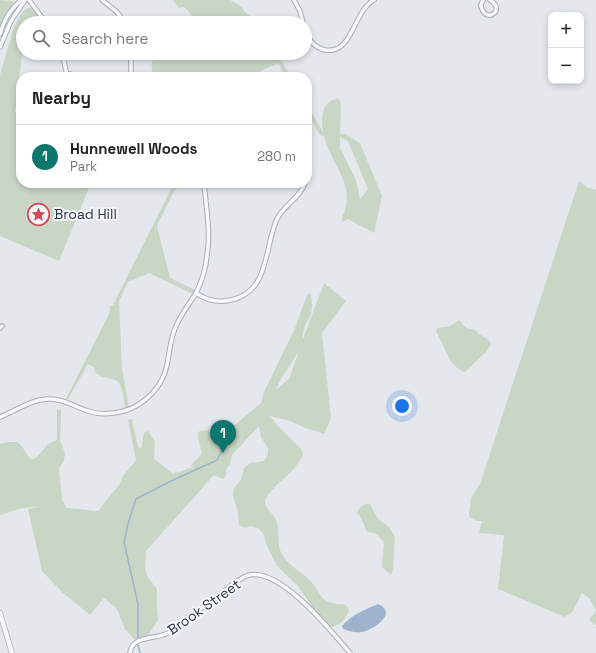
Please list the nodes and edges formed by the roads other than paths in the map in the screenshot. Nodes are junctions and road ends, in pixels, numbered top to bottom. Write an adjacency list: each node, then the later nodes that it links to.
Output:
1 (24, 0): 11 (street); 13 (street)
2 (29, 0): 8 (street)
3 (102, 0): 9 (street)
4 (294, 0): 10 (street)
5 (374, 0): 12 (street)
6 (483, 0): 7 (street)
7 (490, 0)
8 (41, 16)
9 (120, 16)
10 (301, 16)
11 (0, 34)
12 (312, 44)
13 (0, 47)
14 (63, 60): 16 (street)
15 (131, 60): 17 (street)
16 (65, 72)
17 (131, 72)
18 (204, 188): 20 (street)
19 (302, 188): 20 (street)
20 (196, 292): 21 (street)
21 (0, 417)
22 (0, 613): 23 (street)
23 (2, 623): 24 (street)
24 (12, 653)
25 (130, 653): 26 (street, Brook Street)
26 (350, 653)

